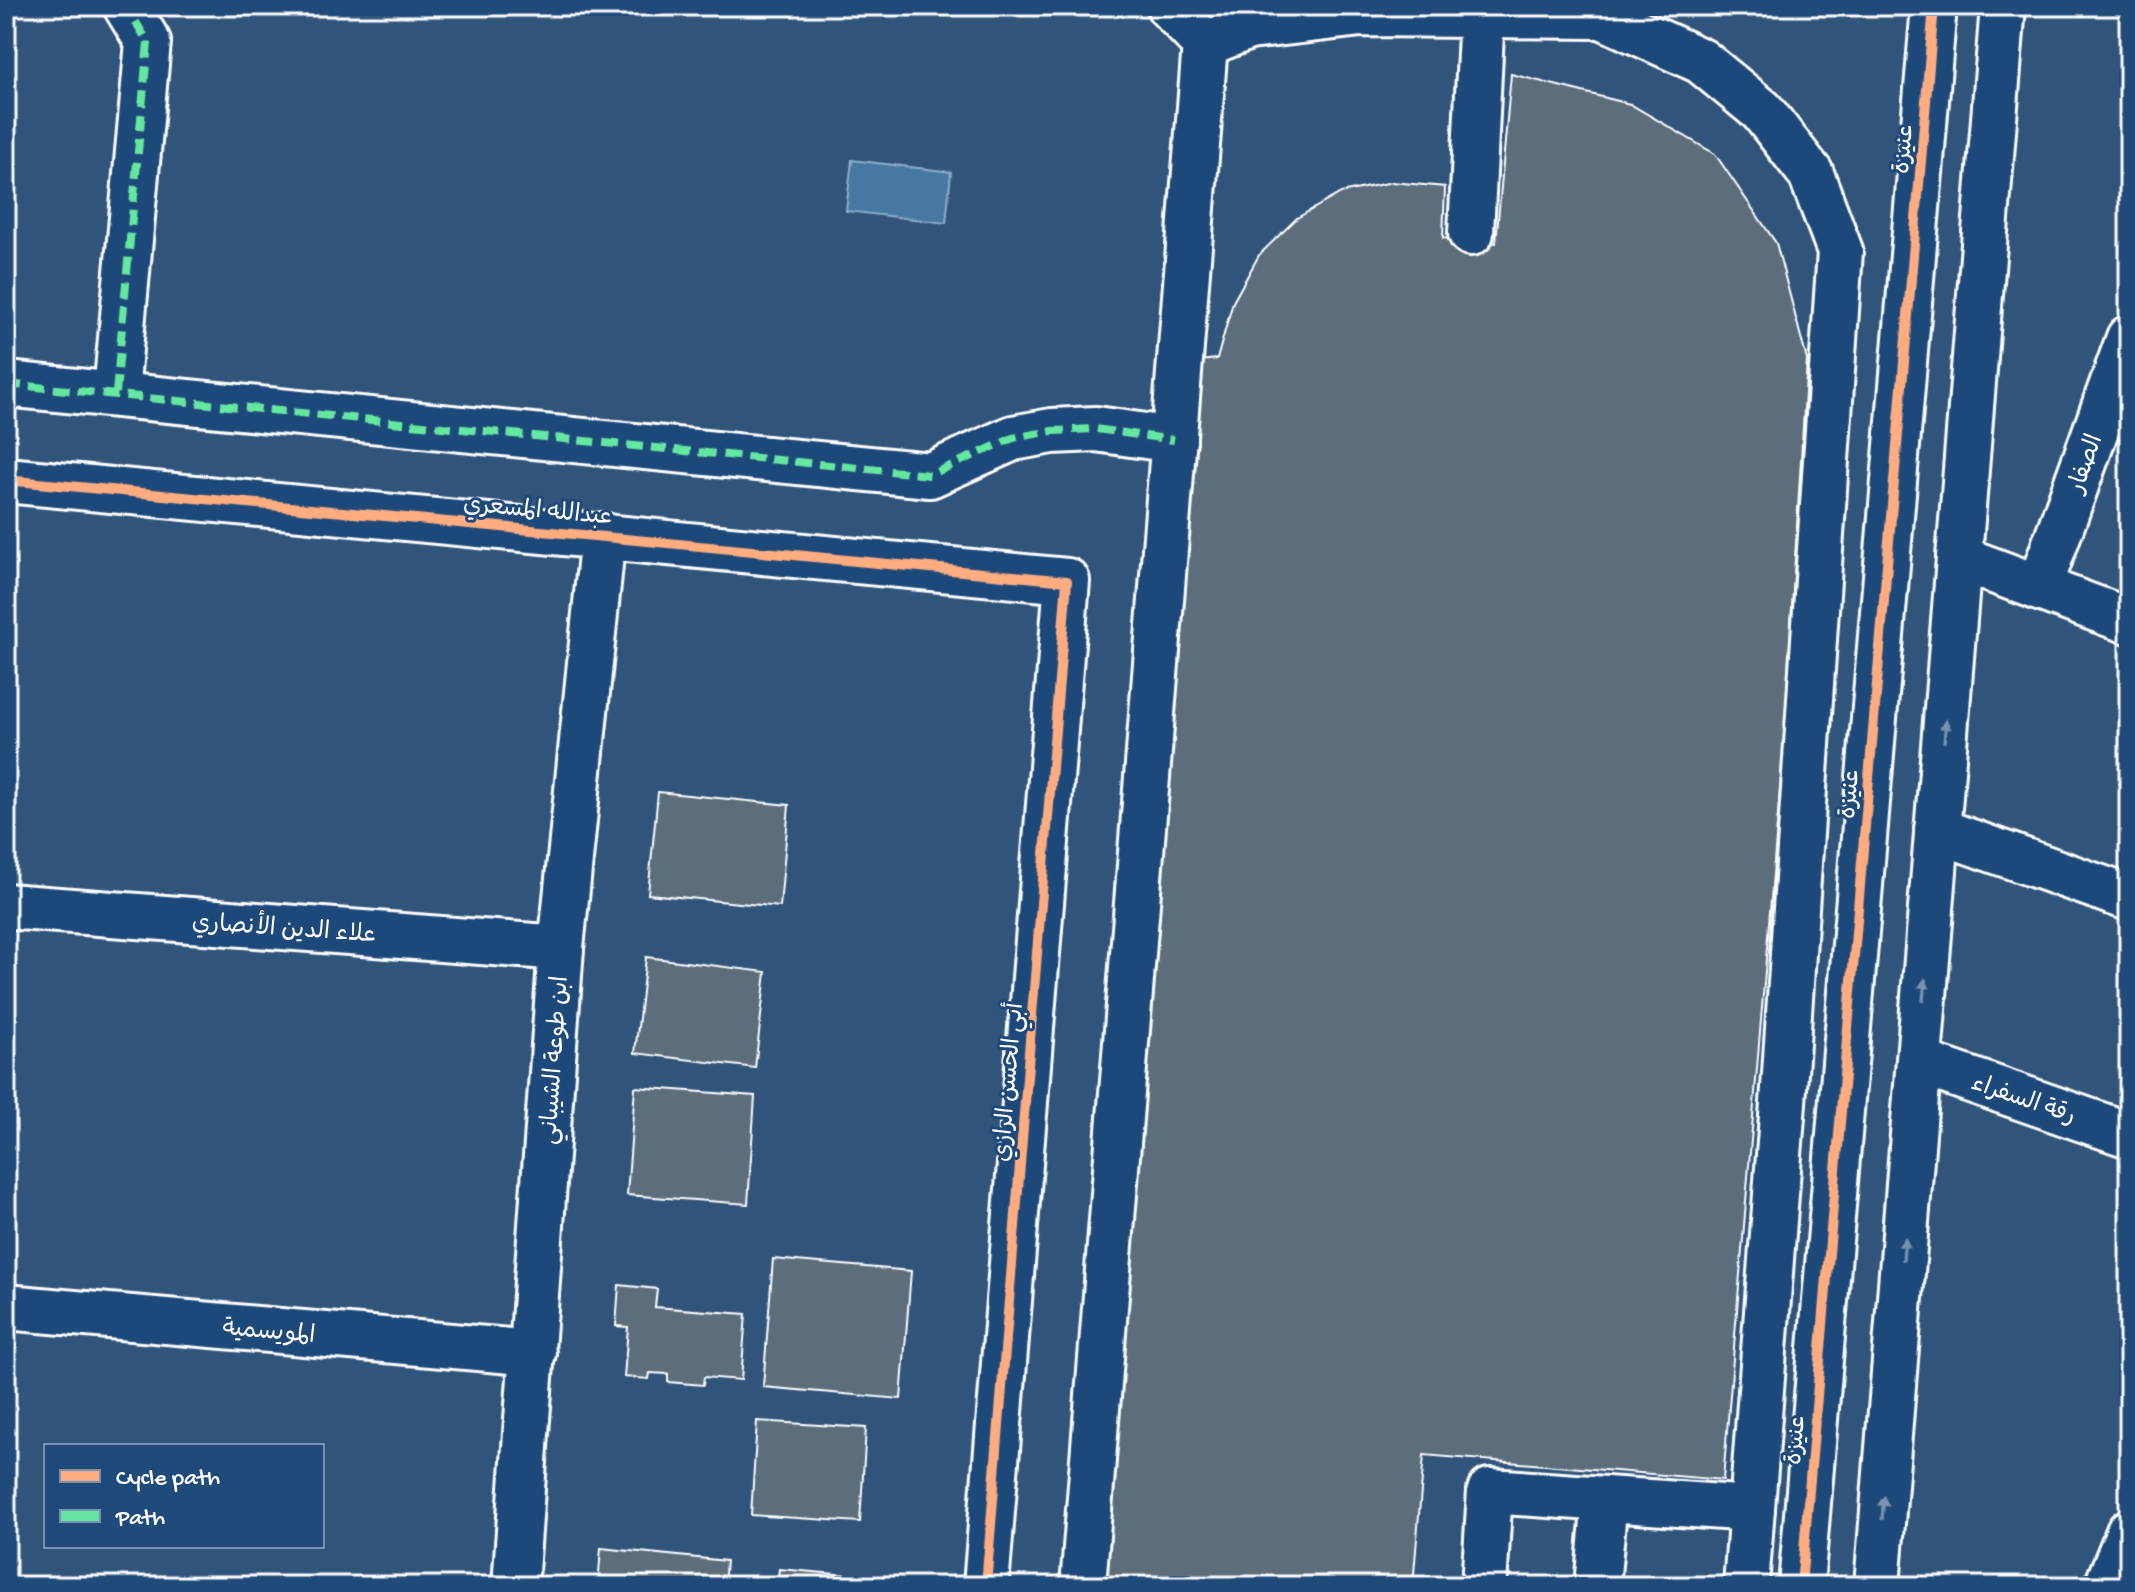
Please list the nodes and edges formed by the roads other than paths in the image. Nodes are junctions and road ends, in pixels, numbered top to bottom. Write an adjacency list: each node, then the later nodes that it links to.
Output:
1 (126, 6): 10 (street)
2 (1169, 6): 6 (street)
3 (1934, 6): 35 (street, عنيزة)
4 (2003, 6): 14 (street)
5 (1482, 13): 6 (street); 7 (street); 27 (street)
6 (1205, 44): 11 (street)
7 (1471, 233)
8 (2129, 338): 16 (street, الصفار)
9 (6, 384): 10 (street)
10 (116, 393): 11 (street)
11 (1174, 440): 31 (street)
12 (6, 480): 13 (street, عبدالله المسعري)
13 (603, 535): 15 (street, عبدالله المسعري); 21 (street, ابن طوعة الشيباني)
14 (1959, 558): 16 (street); 18 (street, one-way to 14)
15 (1067, 581): 30 (street, أبي الحسن الرازي)
16 (2039, 588): 17 (street)
17 (2129, 621)
18 (1937, 830): 19 (street); 22 (street, one-way to 18)
19 (2129, 898)
20 (6, 906): 21 (street, علاء الدين الأنصاري)
21 (561, 948): 25 (street, ابن طوعة الشيباني)
22 (1919, 1062): 23 (street, رقة السفراء); 36 (street, one-way to 22)
23 (2129, 1135)
24 (6, 1307): 25 (street, المويسمية)
25 (533, 1353): 29 (street, ابن طوعة الشيباني)
26 (1605, 1499): 27 (street); 32 (street); 33 (street)
27 (1752, 1509): 34 (street)
28 (2129, 1532): 37 (street)
29 (515, 1586)
30 (986, 1586)
31 (1083, 1586)
32 (1484, 1586)
33 (1597, 1586)
34 (1746, 1586)
35 (1801, 1586)
36 (1877, 1586)
37 (2107, 1586)

